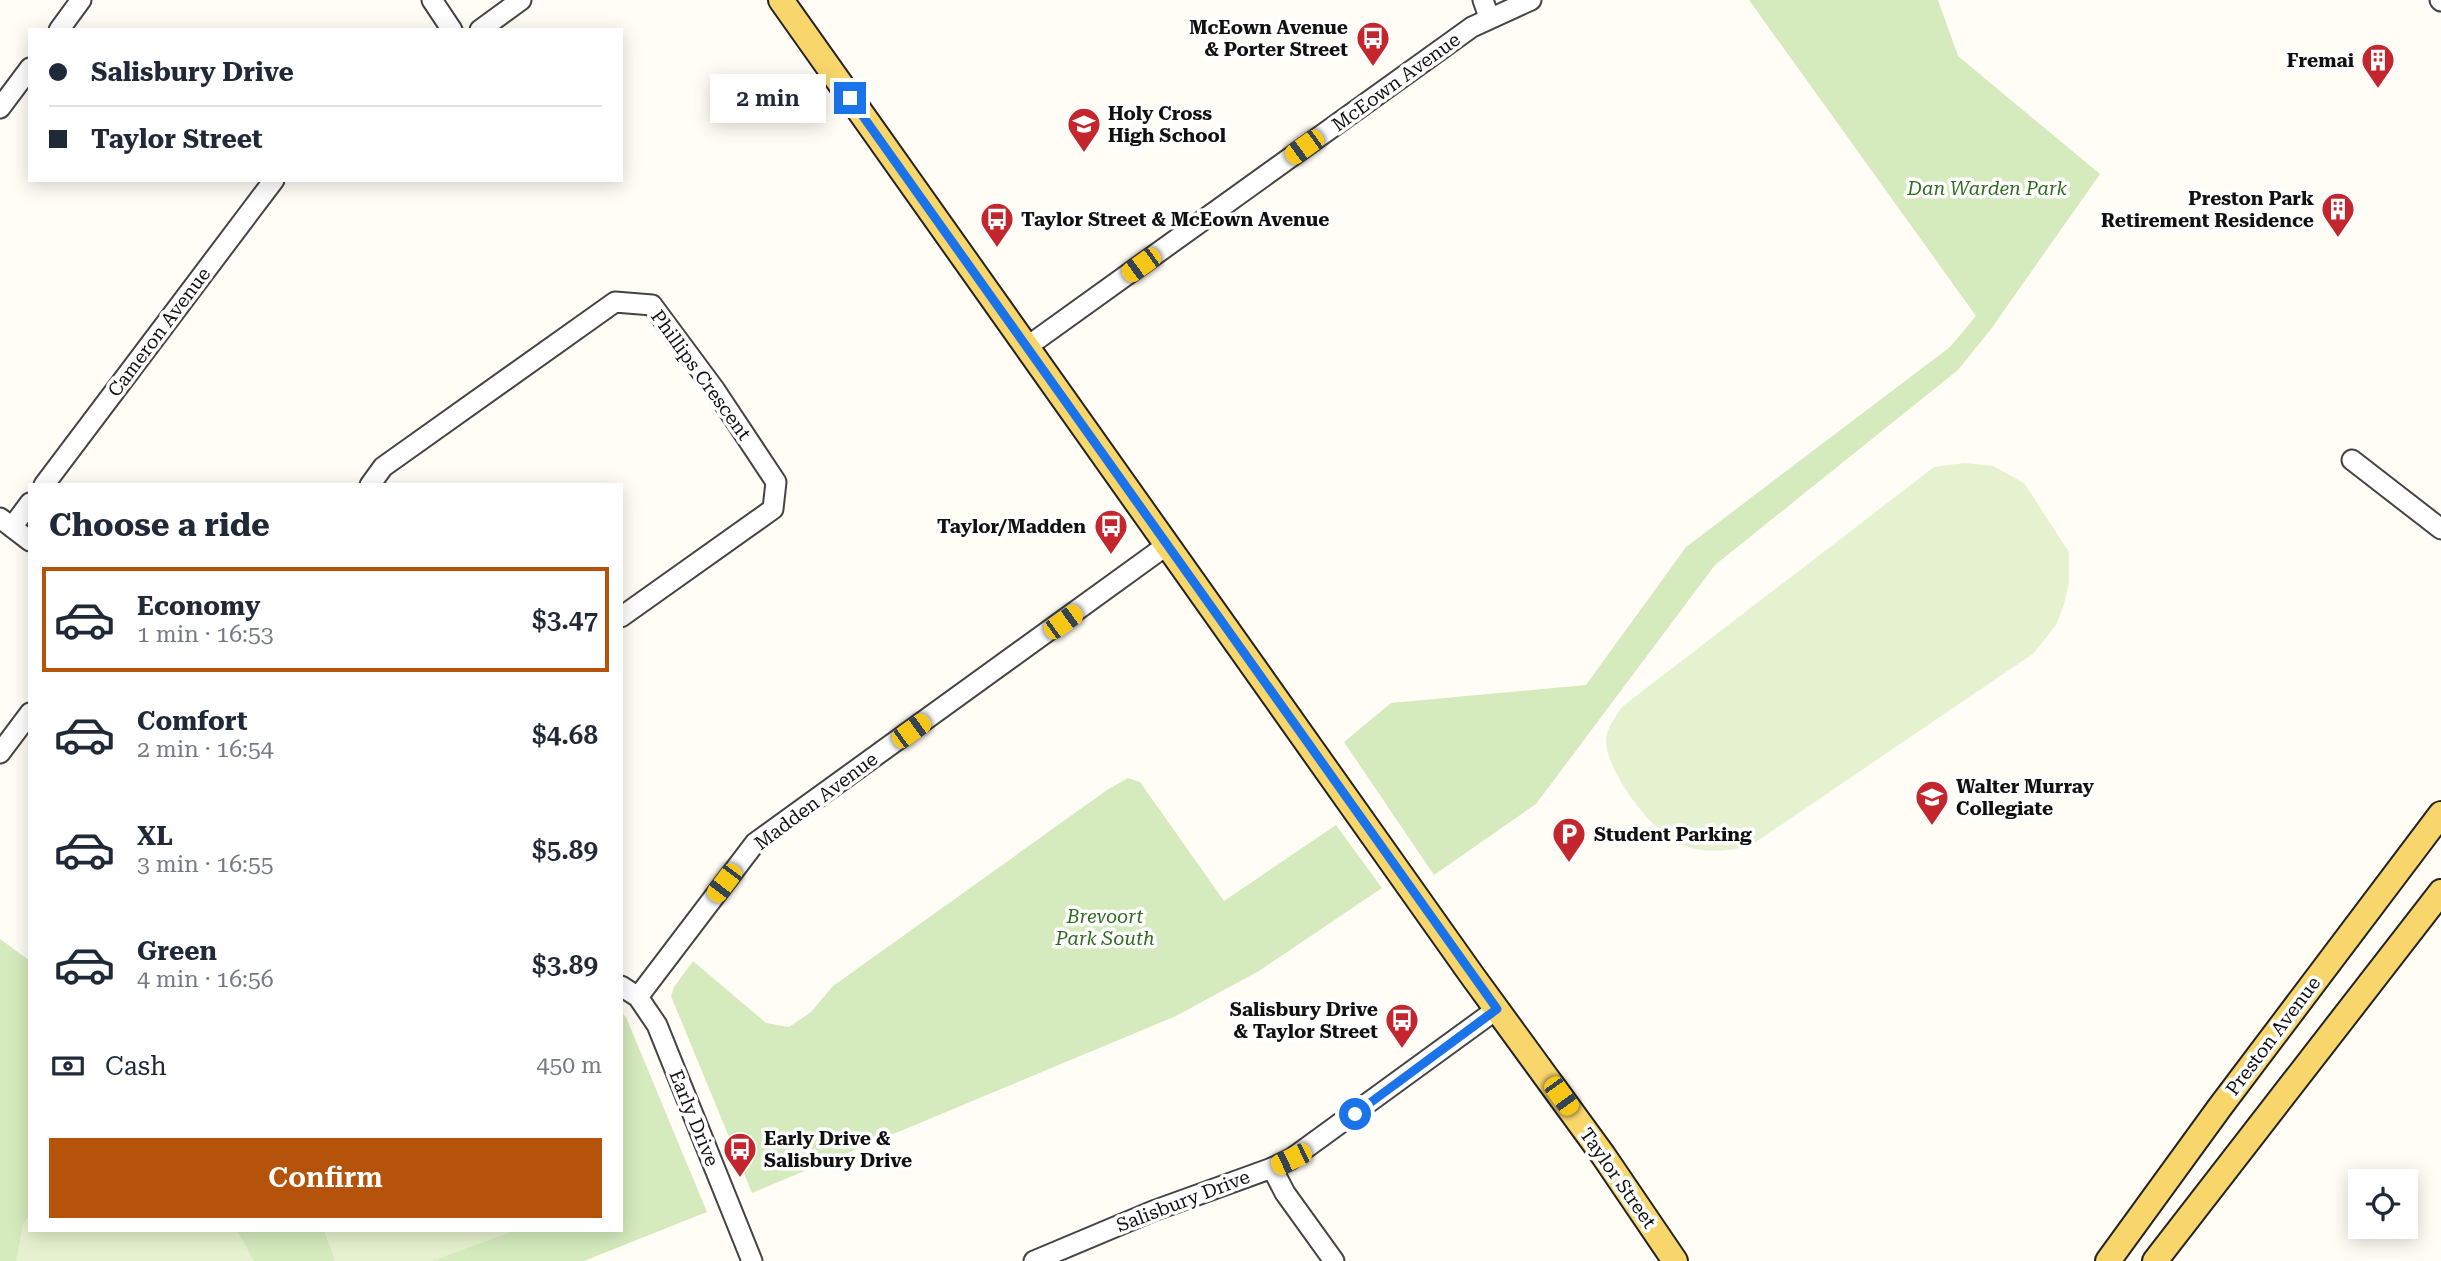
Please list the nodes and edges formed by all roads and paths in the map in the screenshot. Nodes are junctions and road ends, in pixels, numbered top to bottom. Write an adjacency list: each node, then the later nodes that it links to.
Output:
1 (81, 0): 7 (street)
2 (432, 0): 8 (street)
3 (521, 0): 9 (street)
4 (781, 0): 13 (main road, Taylor Street)
5 (1531, 0): 6 (street, McEown Avenue)
6 (1486, 8): 13 (street, McEown Avenue)
7 (60, 28)
8 (451, 28)
9 (483, 28)
10 (28, 71): 11 (street)
11 (0, 108)
12 (272, 182): 15 (street, Cameron Avenue)
13 (1028, 346): 21 (main road, Taylor Street)
14 (2352, 460): 19 (street)
15 (46, 483)
16 (371, 483): 22 (street, Phillips Crescent)
17 (28, 505): 18 (street)
18 (6, 523): 20 (street)
19 (2441, 528)
20 (28, 540)
21 (1167, 545): 28 (street, Madden Avenue); 29 (main road, Taylor Street)
22 (623, 616)
23 (28, 716): 24 (street)
24 (0, 753)
25 (2441, 814): 35 (main road, Preston Avenue)
26 (2441, 892): 36 (main road)
27 (623, 987): 28 (street, Early Drive)
28 (638, 998): 31 (street, Early Drive)
29 (1497, 1009): 30 (street, Salisbury Drive); 34 (main road, Taylor Street)
30 (1272, 1168): 32 (street, Salisbury Drive); 33 (street)
31 (752, 1261)
32 (1034, 1261)
33 (1334, 1261)
34 (1675, 1261)
35 (2108, 1261)
36 (2155, 1261)

